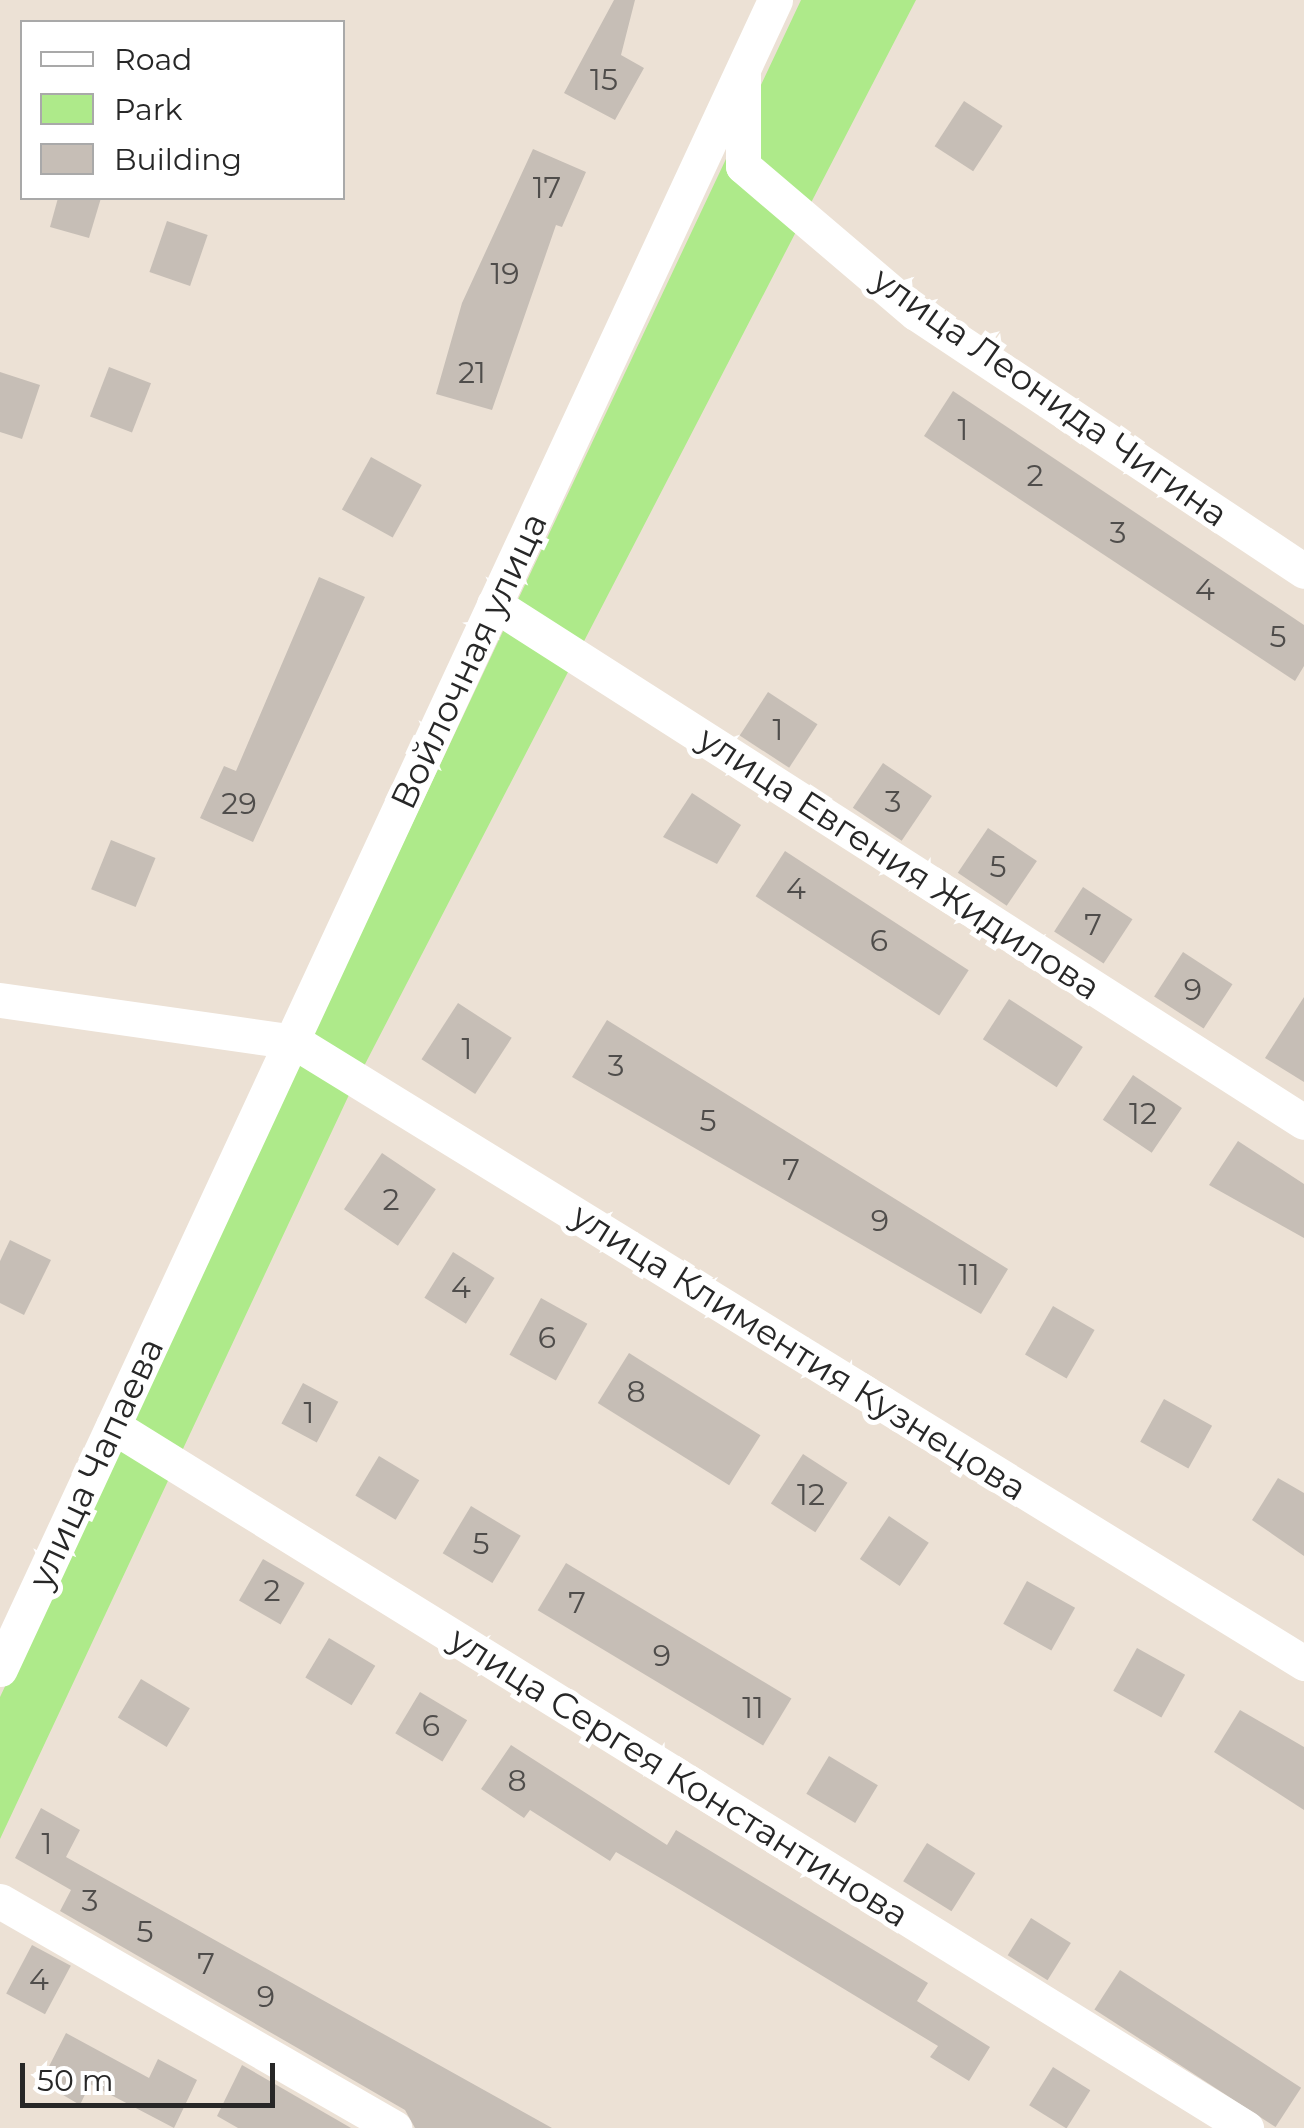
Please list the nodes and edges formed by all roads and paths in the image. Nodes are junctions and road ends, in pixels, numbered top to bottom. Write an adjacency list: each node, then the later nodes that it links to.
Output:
1 (775, 0): 2 (street, Войлочная улица)
2 (743, 64): 3 (street, улица Леонида Чигина); 4 (street, Войлочная улица)
3 (1304, 571)
4 (494, 604): 6 (street, Войлочная улица); 7 (street, улица Евгения Жидилова)
5 (0, 1000): 6 (street)
6 (294, 1042): 8 (street, Войлочная улица); 10 (street, улица Климентия Кузнецова)
7 (1304, 1122)
8 (193, 1257): 9 (street, улица Чапаева)
9 (113, 1426): 11 (street, улица Чапаева); 14 (street, улица Сергея Константинова)
10 (1304, 1662)
11 (0, 1669)
12 (0, 1901): 13 (street)
13 (394, 2128)
14 (1246, 2128)

